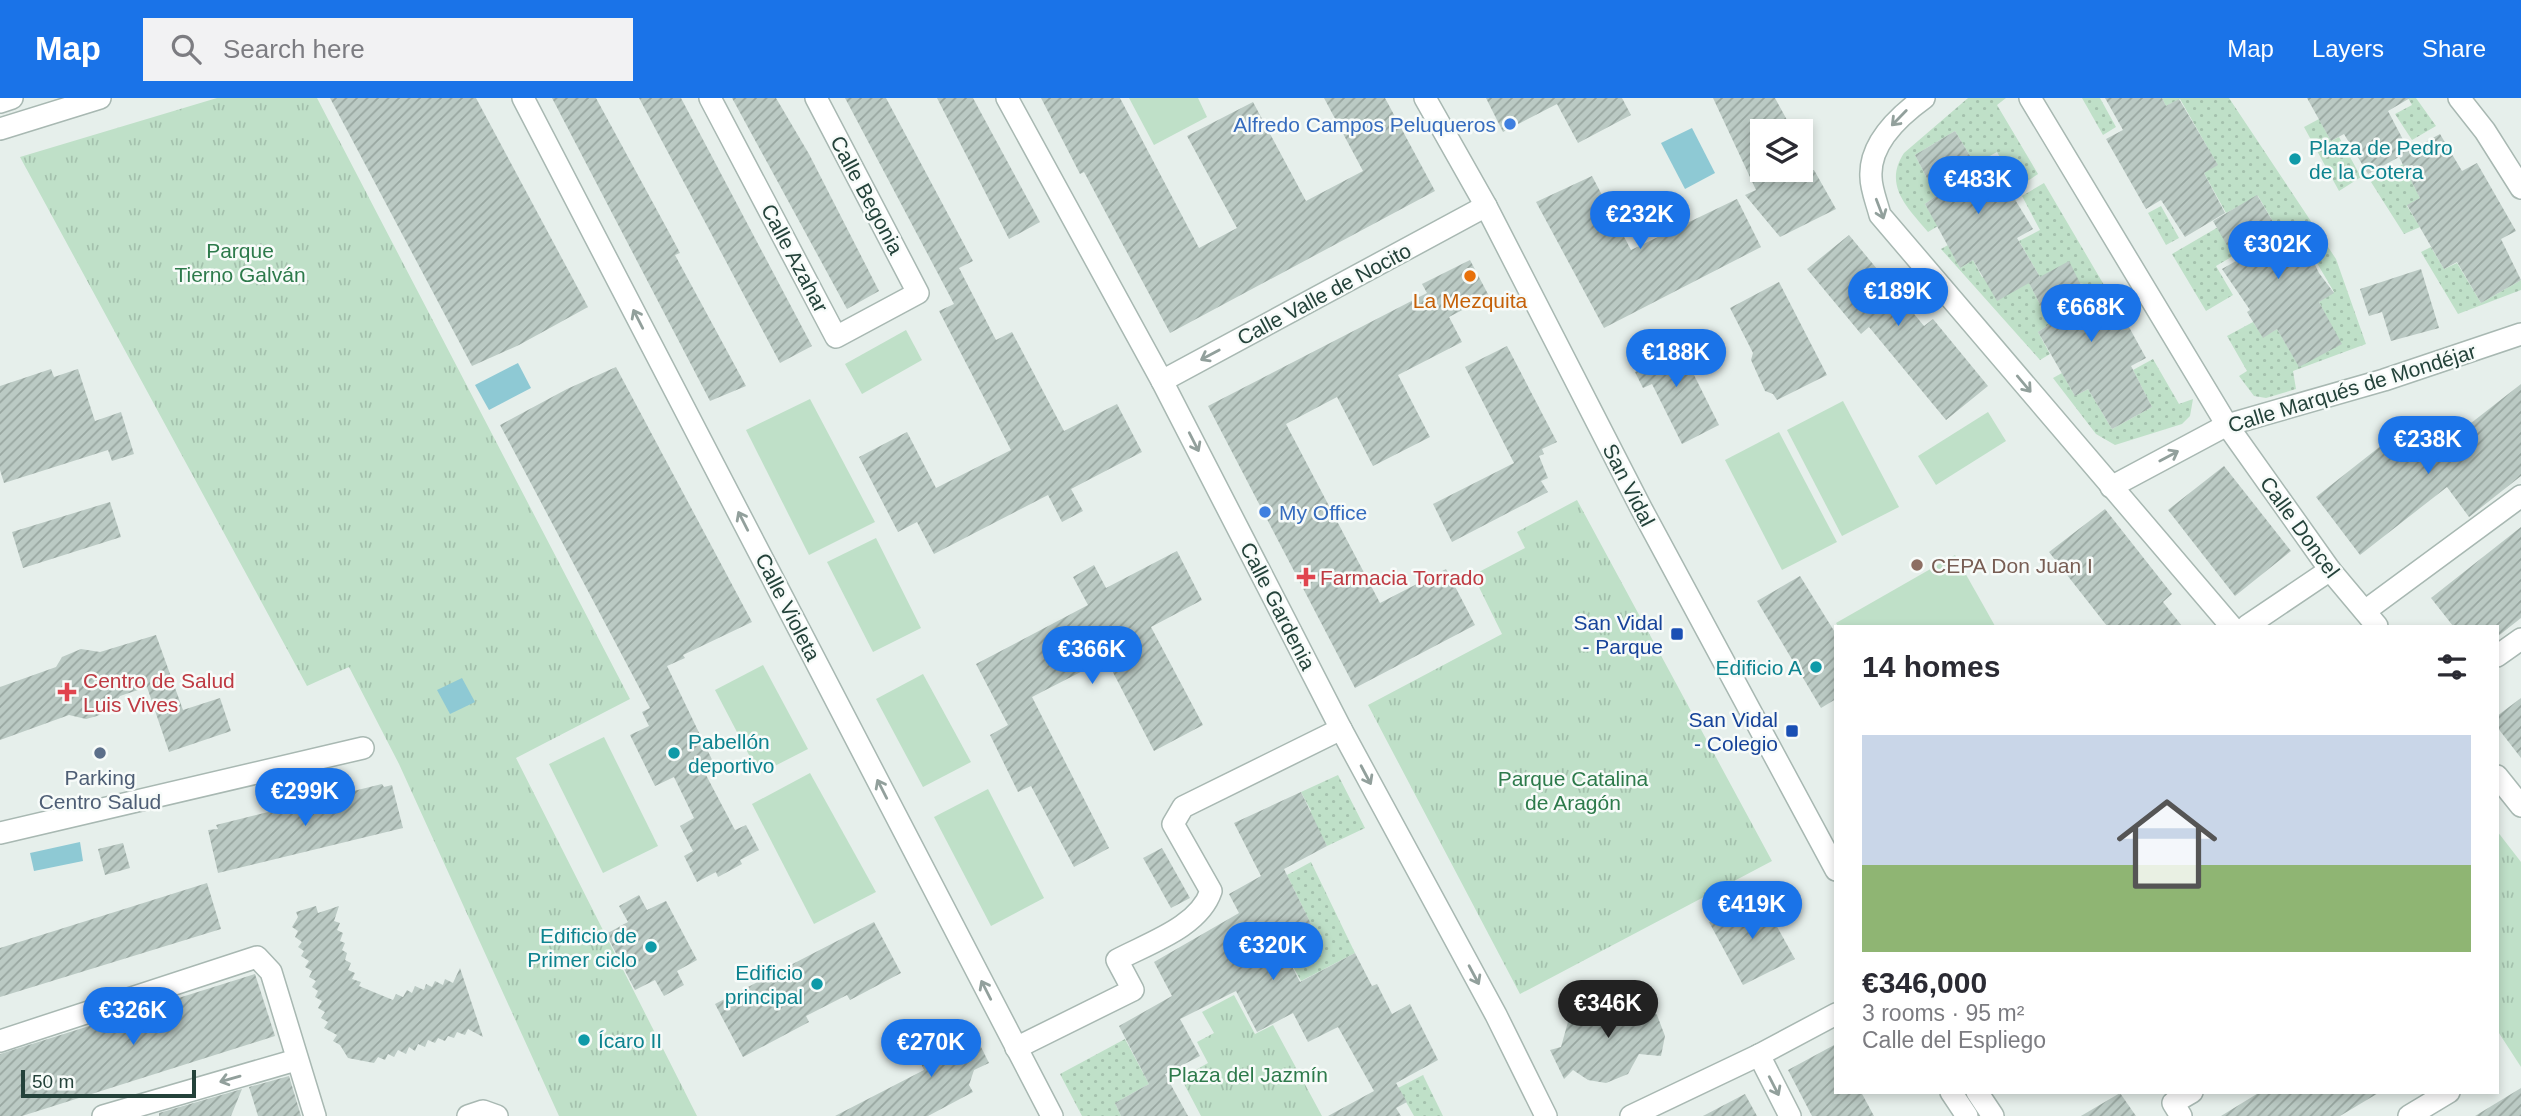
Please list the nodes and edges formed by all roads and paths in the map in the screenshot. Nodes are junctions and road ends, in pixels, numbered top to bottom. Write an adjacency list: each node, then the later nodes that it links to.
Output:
1 (12, 98): 11 (street)
2 (100, 98): 12 (street)
3 (523, 98): 35 (street, Calle Violeta, one-way to 3)
4 (710, 98): 15 (street, Calle Azahar)
5 (816, 98): 15 (street, Calle Begonia)
6 (1007, 98): 17 (street, Calle Gardenia)
7 (1425, 98): 14 (street, San Vidal)
8 (1924, 98): 19 (street, one-way to 19)
9 (2030, 98): 18 (street, Calle Doncel)
10 (2459, 98): 13 (street)
11 (0, 102)
12 (0, 129)
13 (2521, 188)
14 (1486, 206): 17 (street, Calle Valle de Nocito, one-way to 17); 32 (street, San Vidal)
15 (918, 293)
16 (2521, 334): 18 (street, Calle Marqués de Mondéjar)
17 (1162, 381): 27 (street, Calle Gardenia, one-way to 27)
18 (2227, 425): 19 (street, Calle Marqués de Mondéjar, one-way to 18); 21 (street, Calle Doncel)
19 (2111, 487): 23 (street)
20 (2521, 496): 22 (street)
21 (2330, 570): 22 (street, Calle Doncel); 24 (street)
22 (2371, 619)
23 (2230, 625)
24 (2248, 625)
25 (2521, 639): 26 (street)
26 (2499, 655)
27 (1341, 729): 35 (street); 47 (street, Calle Gardenia, one-way to 47)
28 (363, 748): 31 (street)
29 (2499, 778): 30 (street)
30 (2521, 806)
31 (0, 834)
32 (1834, 866)
33 (1834, 1015): 36 (street)
34 (0, 1041): 37 (street)
35 (1016, 1048): 42 (street, Calle Violeta)
36 (1759, 1055): 41 (street); 49 (street, one-way to 49)
37 (296, 1060): 43 (street, one-way to 43); 44 (street)
38 (1952, 1094): 50 (street)
39 (1977, 1094): 51 (street)
40 (2446, 1094): 52 (street)
41 (1674, 1107): 48 (street)
42 (1047, 1114)
43 (103, 1116)
44 (315, 1116)
45 (468, 1116): 46 (street)
46 (497, 1116)
47 (1546, 1116)
48 (1631, 1116)
49 (1790, 1116)
50 (1967, 1116)
51 (1993, 1116)
52 (2409, 1116)

